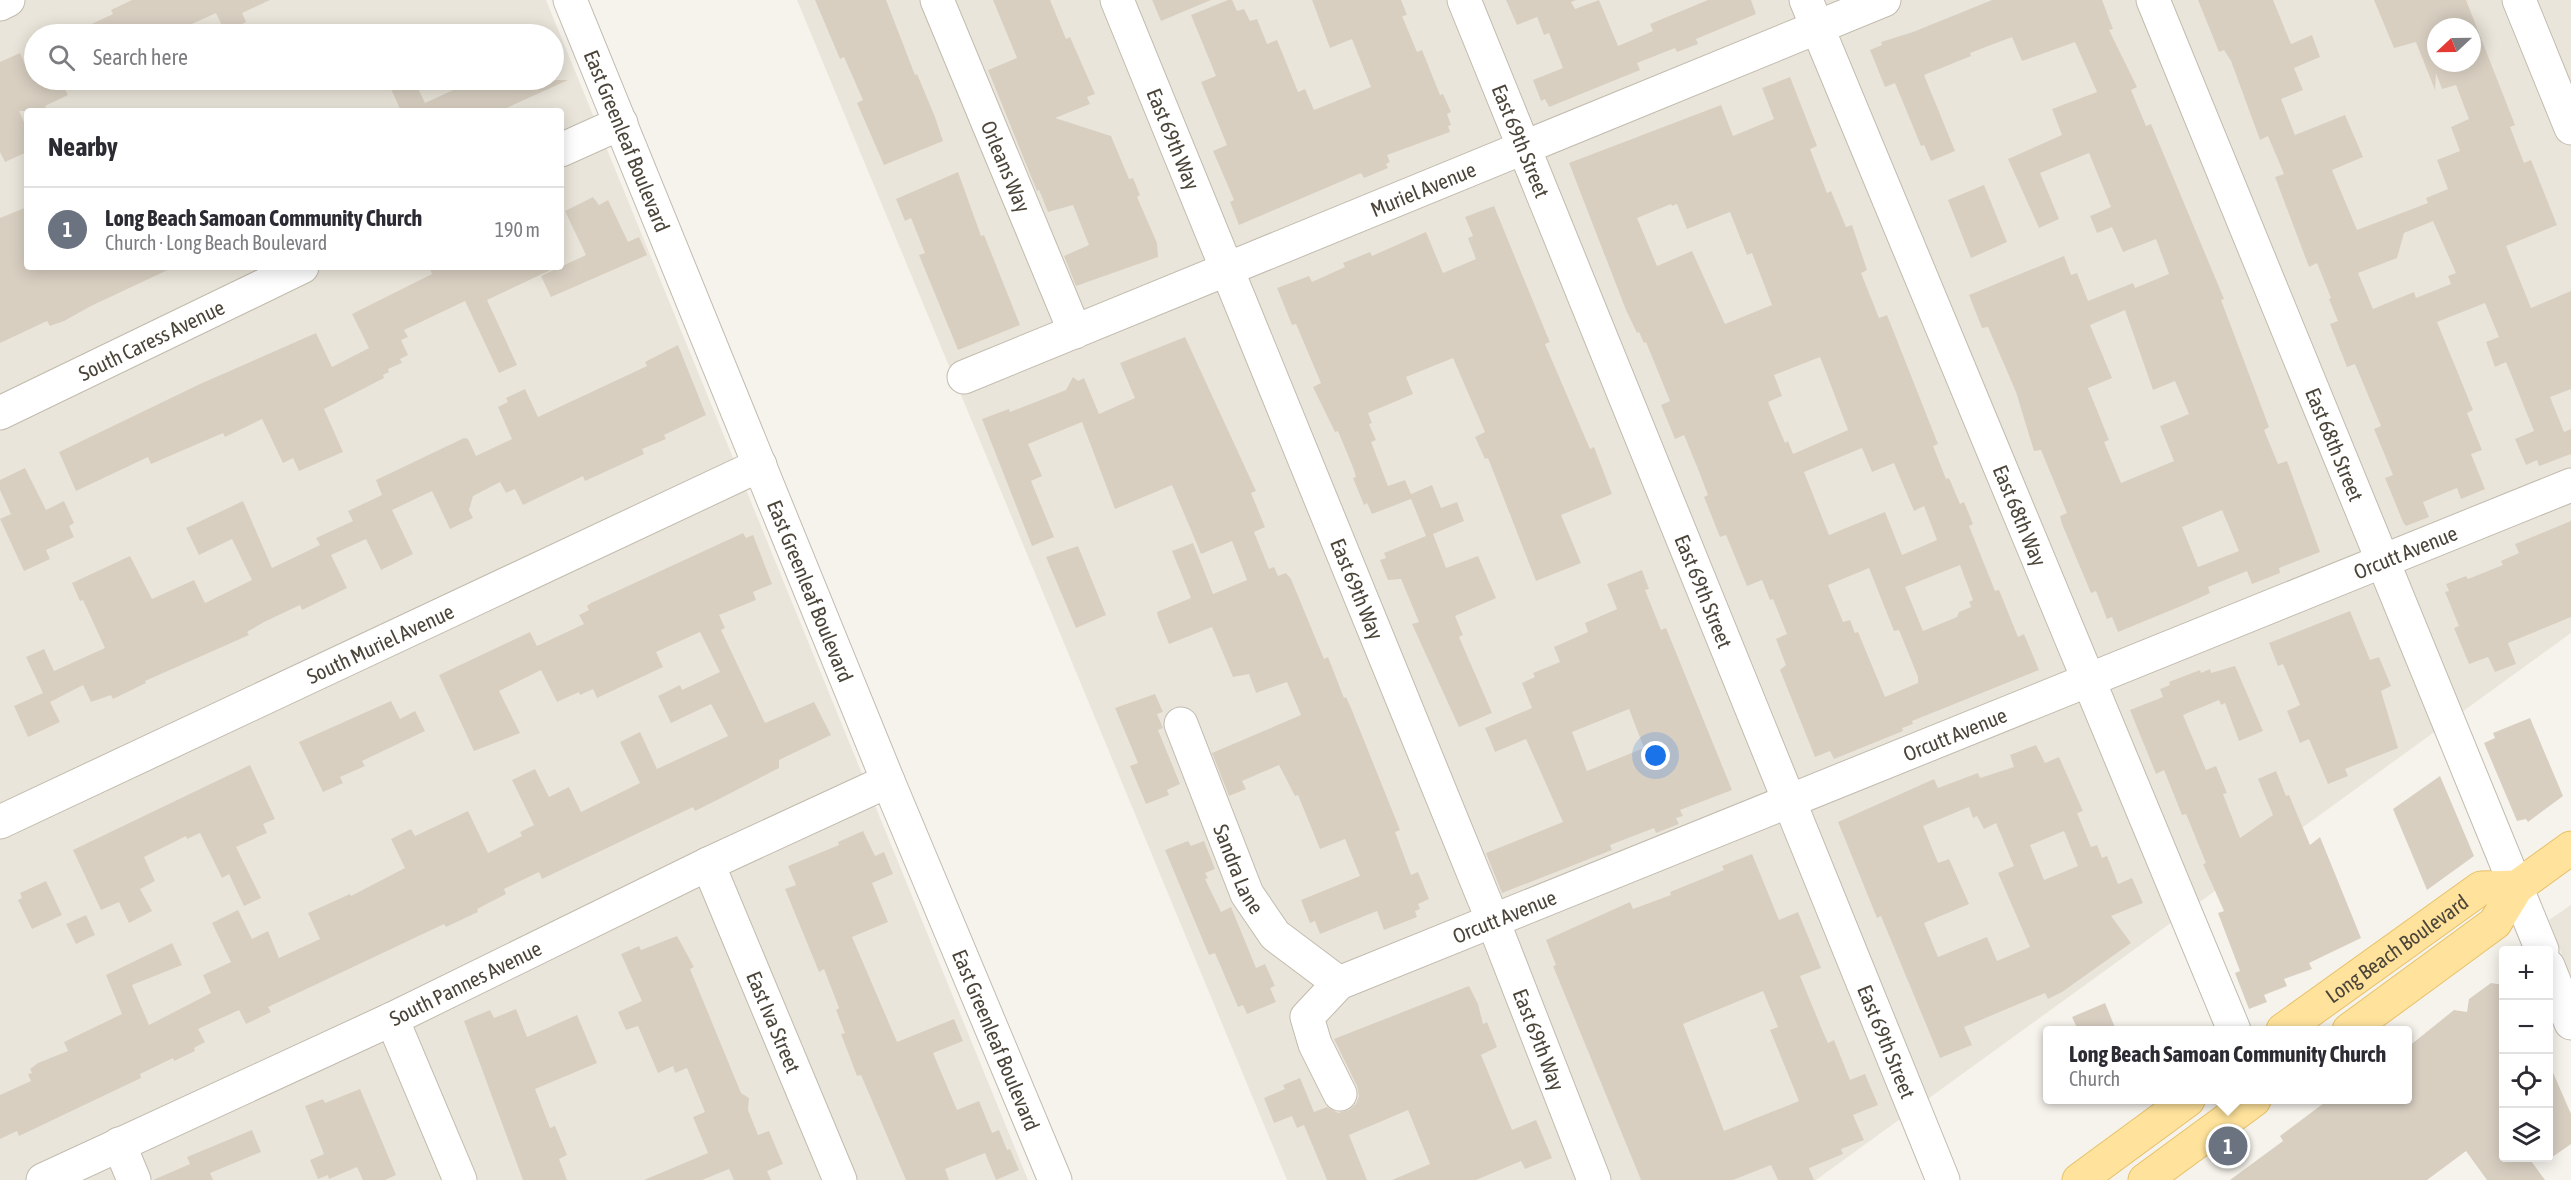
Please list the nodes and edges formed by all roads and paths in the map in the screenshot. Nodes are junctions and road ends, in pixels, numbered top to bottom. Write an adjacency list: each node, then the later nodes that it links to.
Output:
1 (8, 0): 9 (street)
2 (570, 0): 11 (street, East Greenleaf Boulevard)
3 (937, 0): 17 (street, Orleans Way)
4 (1118, 0): 15 (street, East 69th Way)
5 (1464, 0): 13 (street, East 69th Street)
6 (1884, 0): 10 (street, Muriel Avenue)
7 (2153, 0): 22 (street, East 68th Street)
8 (2519, 0): 12 (street)
9 (0, 4)
10 (1811, 14): 13 (street, Muriel Avenue); 23 (street, East 68th Way)
11 (621, 123): 14 (street); 20 (street, East Greenleaf Boulevard)
12 (2571, 128)
13 (1523, 148): 15 (street, Muriel Avenue); 26 (street, East 69th Street)
14 (564, 149)
15 (1229, 268): 17 (street, Muriel Avenue); 31 (street, East 69th Way)
16 (296, 270): 19 (street, South Caress Avenue)
17 (1075, 332): 18 (street, Muriel Avenue)
18 (964, 377)
19 (0, 413)
20 (760, 465): 25 (street, East Greenleaf Boulevard); 27 (street, South Muriel Avenue)
21 (2571, 485): 22 (street, Orcutt Avenue)
22 (2382, 561): 23 (street, Orcutt Avenue); 30 (street, East 68th Street)
23 (2089, 680): 26 (street, Orcutt Avenue); 37 (street, East 68th Way)
24 (1181, 724): 34 (street, Sandra Lane)
25 (888, 781): 29 (street, South Pannes Avenue); 48 (street, East Greenleaf Boulevard)
26 (1788, 802): 31 (street, Orcutt Avenue); 50 (street, East 69th Street)
27 (0, 822)
28 (2571, 849): 30 (main road, Long Beach Boulevard)
29 (708, 864): 35 (street, South Pannes Avenue); 47 (street, East Iva Street)
30 (2517, 887): 32 (street, East 68th Street); 38 (main road, Long Beach Boulevard); 39 (main road, Long Beach Boulevard)
31 (1493, 921): 34 (street, Orcutt Avenue); 49 (street, East 69th Way)
32 (2540, 946)
33 (2553, 978): 36 (street)
34 (1339, 983): 40 (street)
35 (392, 1019): 43 (street, South Pannes Avenue); 46 (street)
36 (2571, 1023)
37 (2232, 1026)
38 (2289, 1026)
39 (2354, 1026)
40 (1340, 1094)
41 (2183, 1104): 51 (main road)
42 (2249, 1104): 52 (main road)
43 (119, 1144): 44 (street, South Pannes Avenue); 45 (street)
44 (43, 1180)
45 (134, 1180)
46 (460, 1180)
47 (840, 1180)
48 (1054, 1180)
49 (1594, 1180)
50 (1943, 1180)
51 (2079, 1180)
52 (2145, 1180)

